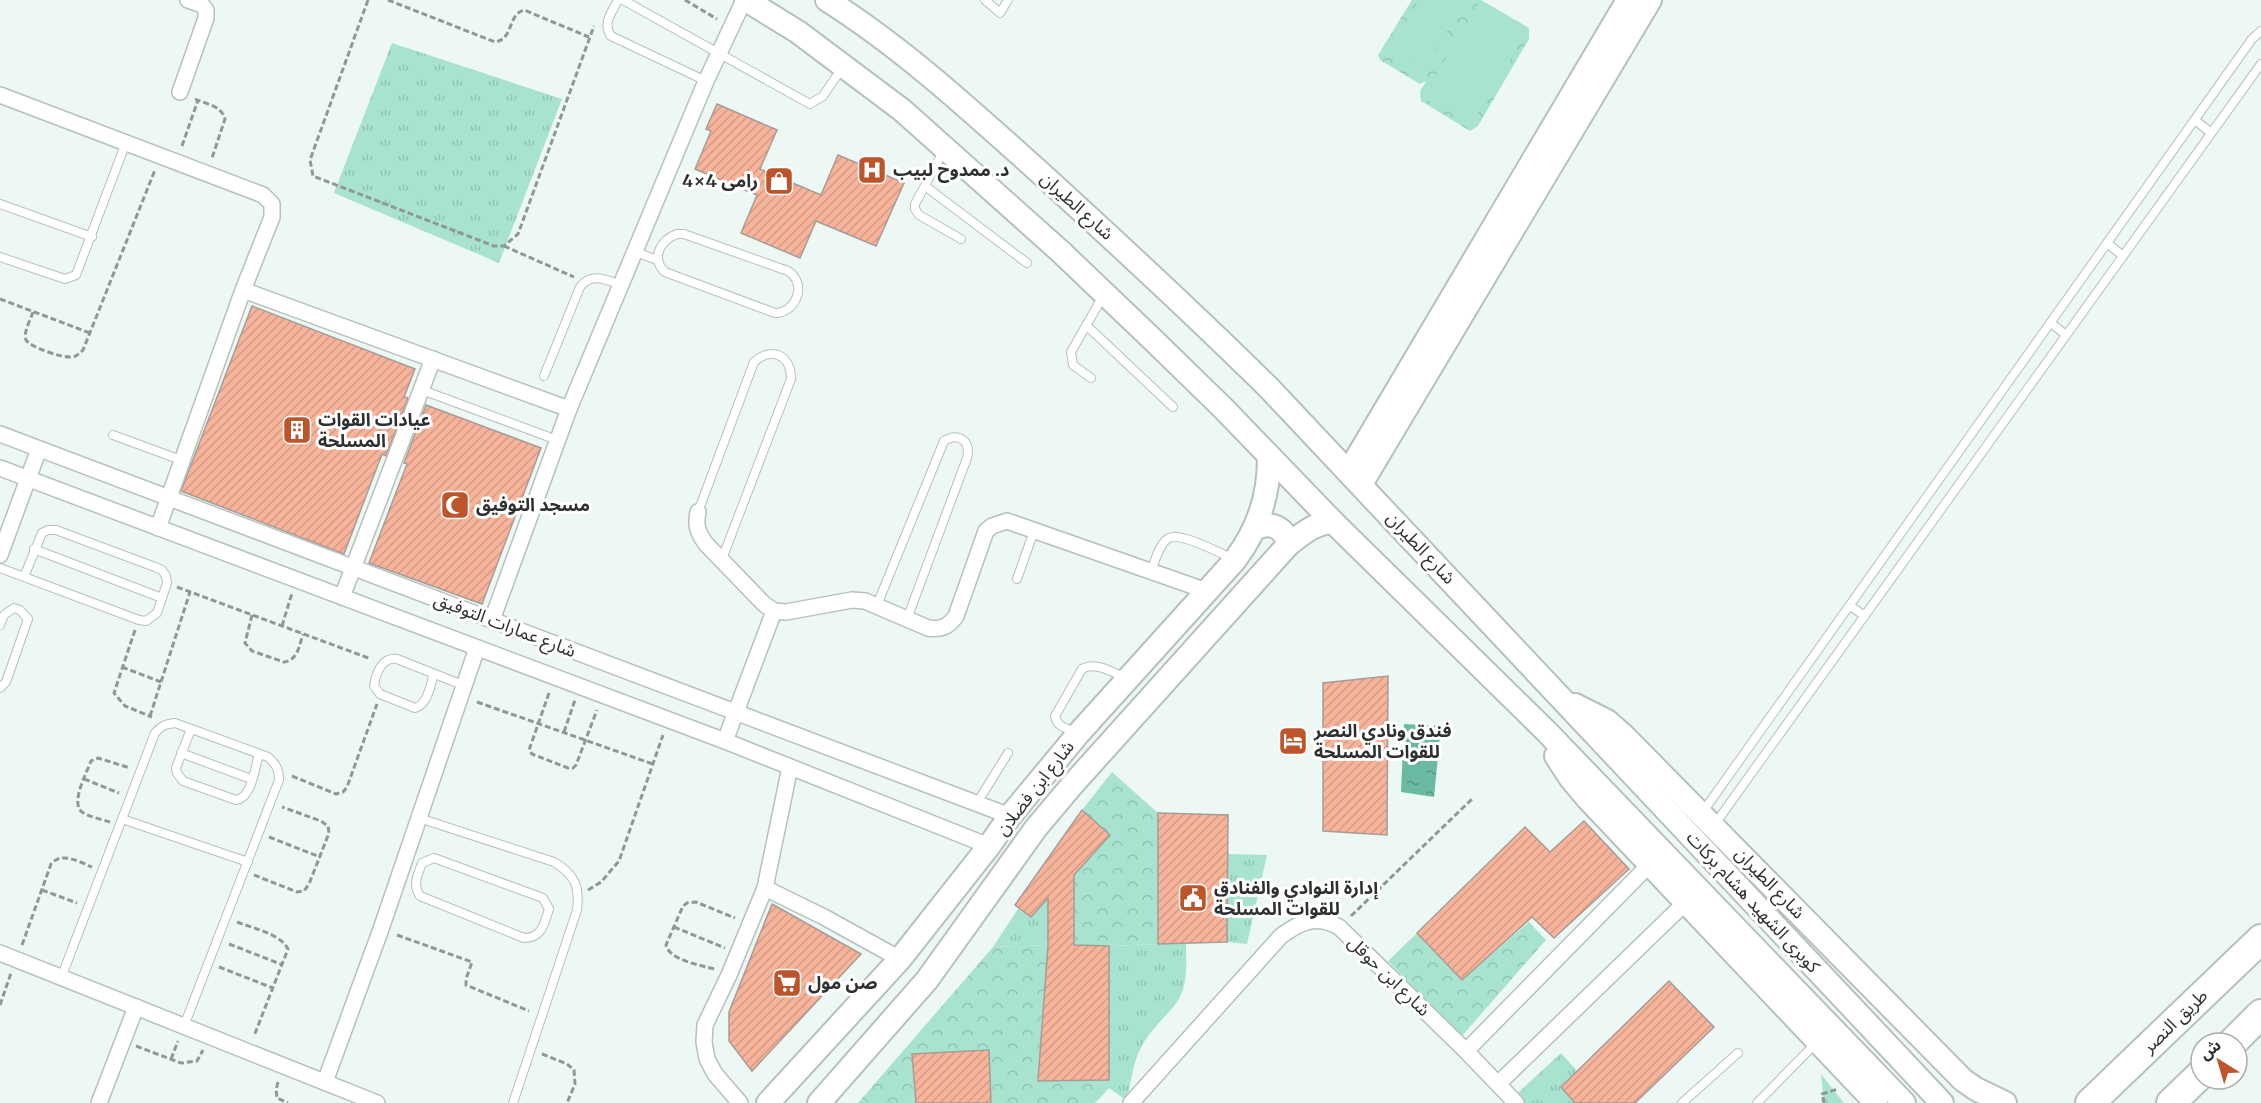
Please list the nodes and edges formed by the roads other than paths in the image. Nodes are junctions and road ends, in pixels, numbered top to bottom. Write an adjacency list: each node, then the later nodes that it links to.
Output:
1 (188, 0): 10 (street)
2 (618, 0): 16 (lane)
3 (623, 0): 13 (lane)
4 (745, 0): 13 (street); 15 (main road)
5 (827, 0): 52 (main road, شارع الطيران)
6 (985, 0): 7 (lane)
7 (1008, 0)
8 (1628, 0): 12 (main road)
9 (1650, 0): 12 (main road)
10 (208, 5): 17 (street)
11 (2261, 31): 19 (lane)
12 (1614, 42): 52 (main road)
13 (718, 53): 15 (lane); 16 (street)
14 (2261, 64): 20 (lane)
15 (844, 65): 22 (main road)
16 (706, 81): 28 (street)
17 (180, 92)
18 (0, 95): 21 (street)
19 (2195, 120): 20 (lane); 27 (lane)
20 (2211, 133): 29 (lane)
21 (125, 145): 25 (lane); 34 (street)
22 (945, 148): 23 (lane); 35 (main road)
23 (925, 186): 26 (lane); 32 (lane)
24 (0, 204): 25 (lane)
25 (92, 237): 30 (lane)
26 (961, 239)
27 (2107, 243): 29 (lane); 36 (lane)
28 (636, 252): 31 (lane); 33 (street)
29 (2123, 256): 38 (lane)
30 (0, 257)
31 (657, 260): 31 (lane)
32 (1027, 263)
33 (621, 285): 40 (lane); 44 (street)
34 (243, 290): 39 (street); 50 (street)
35 (1103, 295): 37 (lane); 49 (main road)
36 (2050, 323): 38 (lane); 74 (lane)
37 (1086, 325): 41 (lane); 43 (lane)
38 (2066, 335): 76 (lane)
39 (433, 359): 42 (street); 44 (street)
40 (544, 376)
41 (1091, 378)
42 (422, 390): 47 (lane); 66 (street)
43 (1173, 407)
44 (568, 409): 47 (street)
45 (0, 434): 48 (street, شارع عمارات التوفيق)
46 (113, 435): 50 (lane)
47 (557, 440): 78 (street)
48 (39, 449): 53 (street); 54 (street, شارع عمارات التوفيق)
49 (1269, 458): 56 (main road); 58 (main road, شارع ابن فضلان)
50 (181, 460): 54 (street)
51 (0, 468): 53 (street, شارع عمارات التوفيق)
52 (1355, 478): 85 (main road, شارع الطيران)
53 (28, 479): 57 (street, شارع عمارات التوفيق); 62 (street)
54 (169, 498): 57 (street); 66 (street, شارع عمارات التوفيق)
55 (698, 512): 63 (street); 63 (lane)
56 (1333, 522): 60 (main road, شارع ابن فضلان); 88 (main road)
57 (158, 528): 71 (street, شارع عمارات التوفيق)
58 (1255, 529): 60 (main road); 64 (main road, شارع ابن فضلان)
59 (1034, 531): 67 (street); 69 (lane); 77 (street)
60 (1288, 545): 130 (main road, شارع ابن فضلان)
61 (34, 549): 68 (lane); 72 (lane); 72 (lane)
62 (0, 555)
63 (722, 559): 75 (street)
64 (1235, 560): 67 (lane); 70 (main road, شارع ابن فضلان)
65 (0, 568): 68 (lane)
66 (355, 568): 71 (street); 78 (street, شارع عمارات التوفيق)
67 (1151, 571): 70 (street)
68 (24, 576): 72 (lane)
69 (1017, 579)
70 (1207, 591): 82 (main road, شارع ابن فضلان)
71 (342, 597): 80 (street, شارع عمارات التوفيق)
72 (162, 598)
73 (877, 605): 75 (street); 77 (street); 77 (lane)
74 (1850, 606): 76 (lane); 99 (lane)
75 (774, 611): 86 (street)
76 (1865, 616): 99 (lane)
77 (906, 619)
78 (492, 620): 86 (street, شارع عمارات التوفيق)
79 (0, 625): 83 (lane)
80 (477, 648): 84 (street); 90 (street, شارع عمارات التوفيق)
81 (434, 674): 81 (lane); 84 (lane)
82 (1127, 678): 89 (main road, شارع ابن فضلان); 89 (lane)
83 (0, 688)
84 (463, 691): 98 (street)
85 (1565, 702): 99 (main road, شارع الطيران); 136 (main road, كوبرى الشهيد هشام بركات)
86 (736, 712): 90 (street); 96 (street, شارع عمارات التوفيق)
87 (190, 729): 91 (lane); 92 (lane); 100 (lane)
88 (1547, 732): 103 (main road); 122 (main road, كوبرى الشهيد هشام بركات)
89 (1077, 734): 97 (main road, شارع ابن فضلان)
90 (724, 741): 94 (street, شارع عمارات التوفيق)
91 (181, 753): 95 (lane); 95 (lane)
92 (259, 753): 95 (lane); 102 (lane)
93 (1008, 753): 96 (lane)
94 (790, 767): 101 (street, شارع عمارات التوفيق); 106 (street)
95 (251, 779)
96 (977, 803): 97 (street, شارع عمارات التوفيق)
97 (1010, 816): 101 (main road, شارع ابن فضلان)
98 (419, 818): 104 (street); 127 (lane)
99 (1708, 820): 124 (main road, شارع الطيران)
100 (121, 822): 102 (lane); 111 (lane)
101 (989, 846): 110 (main road, شارع ابن فضلان)
102 (248, 862): 114 (lane)
103 (1650, 864): 107 (main road); 117 (street)
104 (402, 868): 105 (lane); 119 (street)
105 (418, 874): 105 (lane)
106 (765, 888): 110 (street); 128 (street)
107 (1686, 902): 116 (main road); 120 (street)
108 (2261, 939): 123 (highway, طريق النصر)
109 (5, 957): 111 (street)
110 (900, 959): 129 (main road, شارع ابن فضلان)
111 (61, 978): 112 (street)
112 (136, 1007): 114 (street); 125 (street)
113 (2261, 1014): 115 (highway)
114 (184, 1026): 119 (street)
115 (2244, 1031)
116 (1817, 1042): 122 (main road); 134 (lane)
117 (1466, 1052): 120 (street, شارع ابن حوقل); 131 (street, شارع ابن حوقل)
118 (1738, 1053): 133 (lane)
119 (325, 1082): 126 (street)
120 (1498, 1084): 132 (street, شارع ابن حوقل)
121 (2189, 1086): 139 (highway)
122 (1881, 1093): 135 (main road, كوبرى الشهيد هشام بركات)
123 (2099, 1094): 138 (main road)
124 (1979, 1096): 137 (main road, شارع الطيران)
125 (99, 1103)
126 (377, 1103)
127 (513, 1103)
128 (740, 1103)
129 (768, 1103)
130 (819, 1103)
131 (1131, 1103)
132 (1516, 1103)
133 (1682, 1103)
134 (1757, 1103)
135 (1904, 1103)
136 (1942, 1103)
137 (2005, 1103)
138 (2072, 1103)
139 (2171, 1103)

